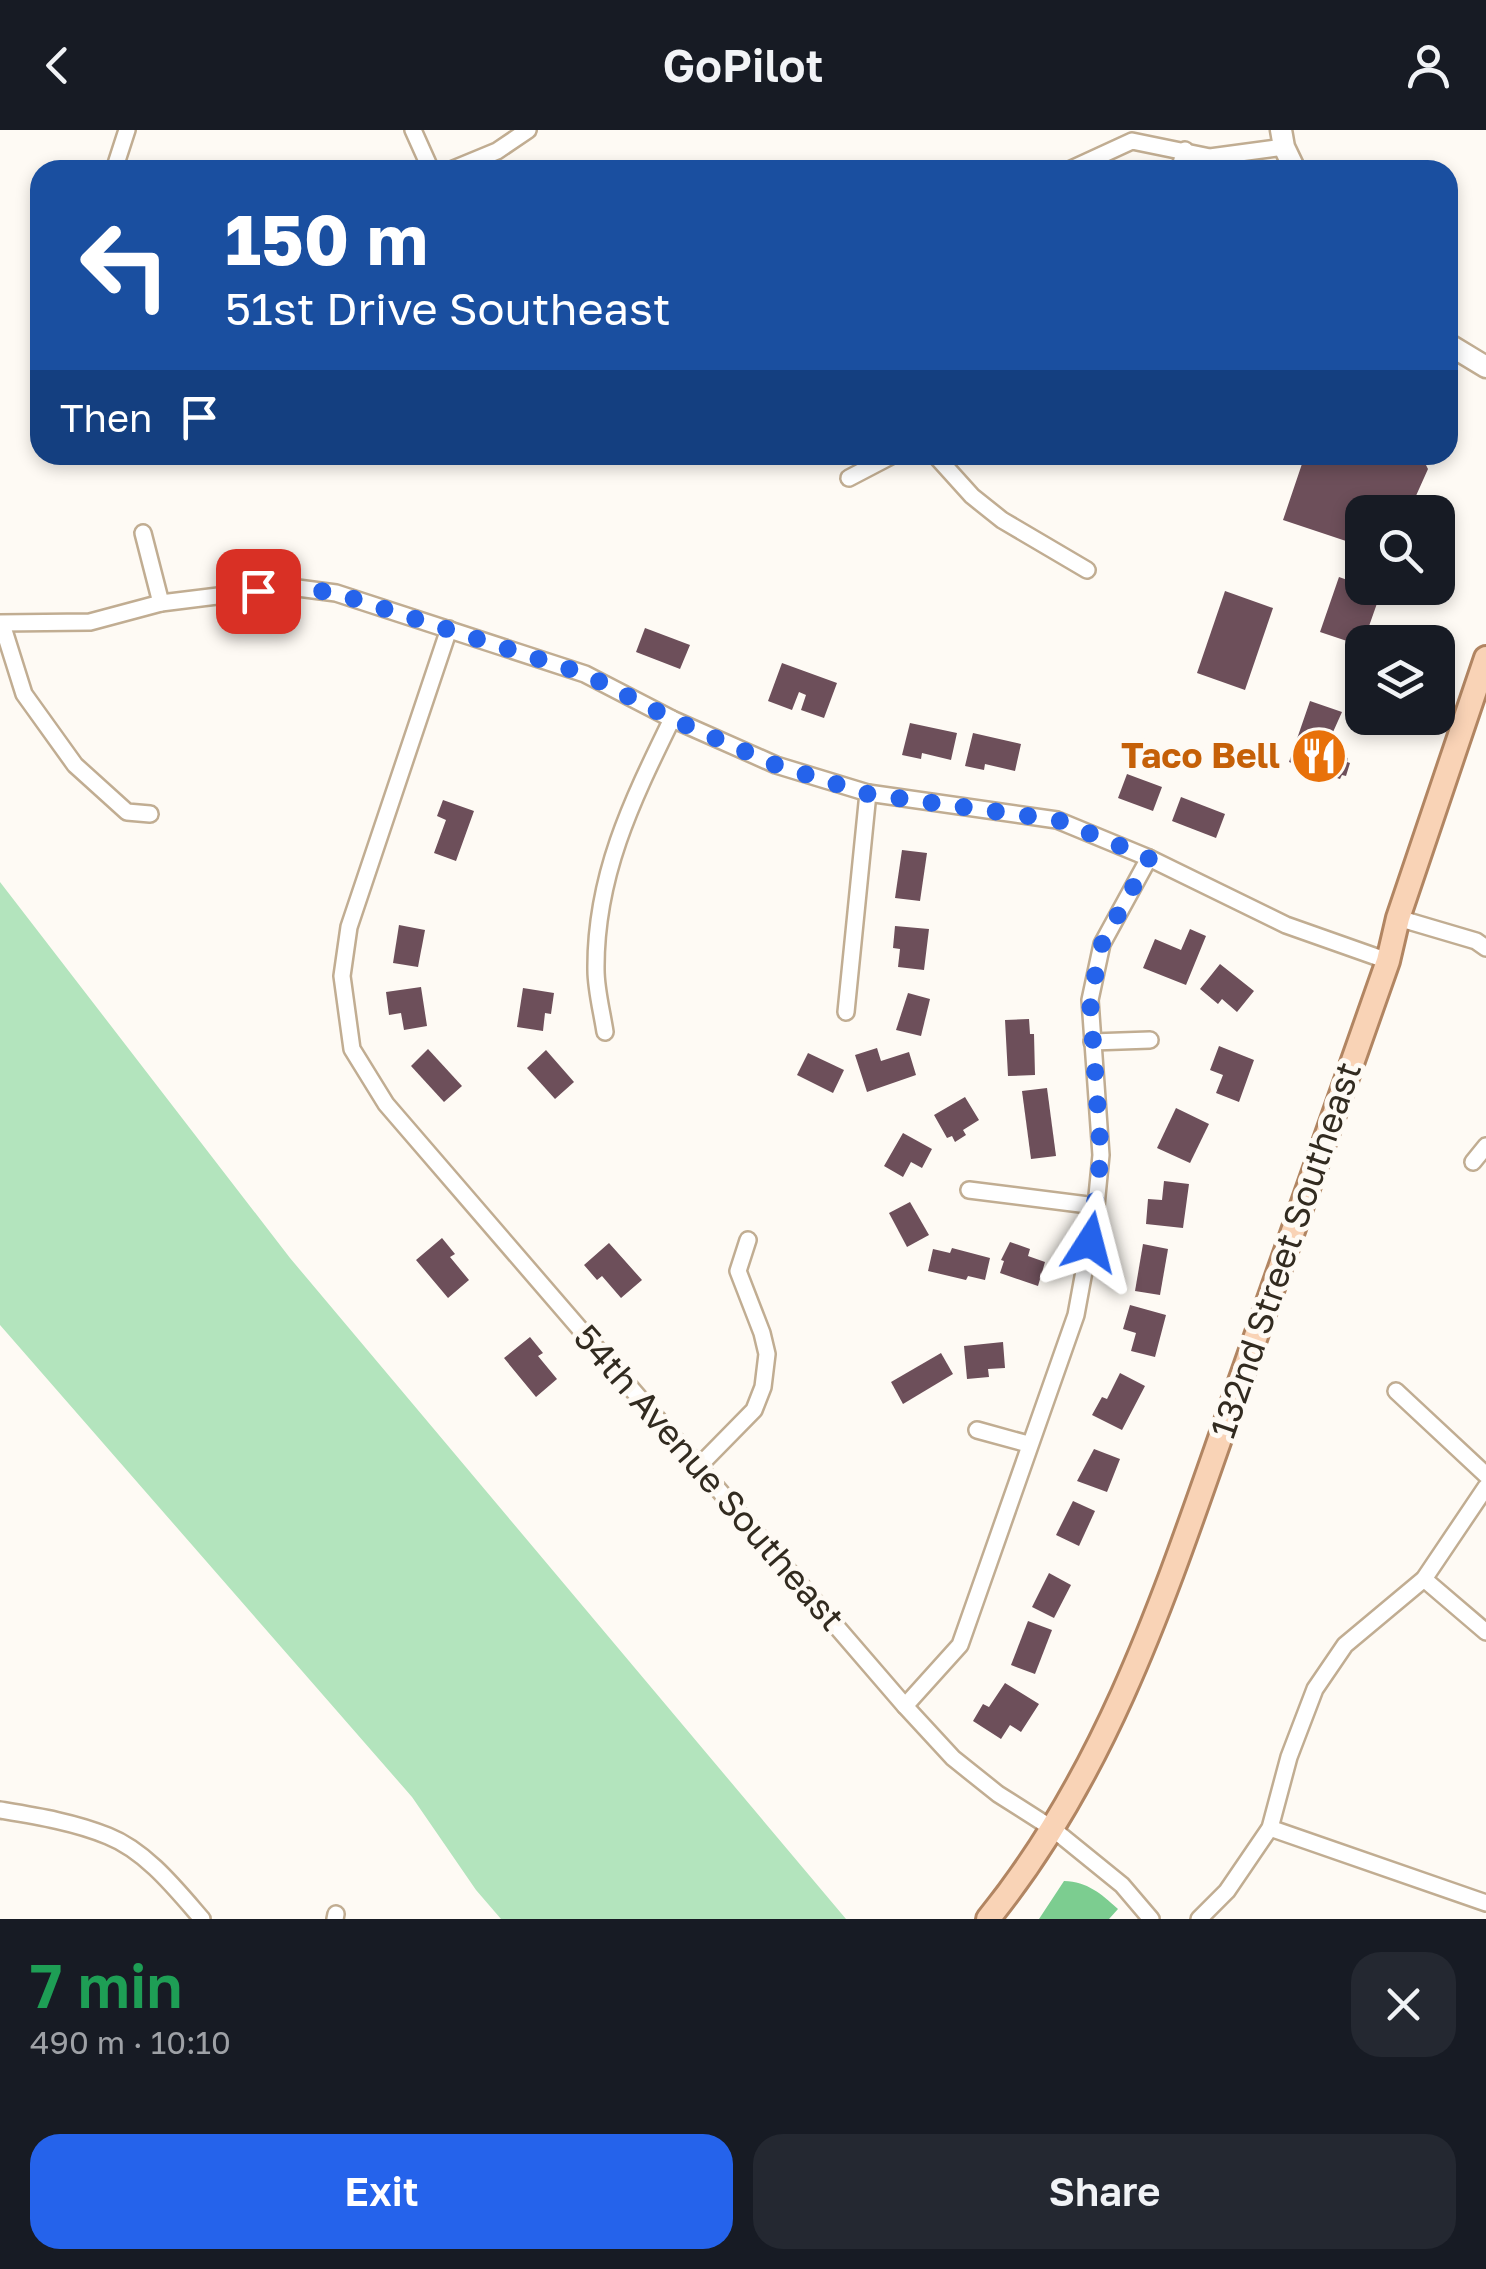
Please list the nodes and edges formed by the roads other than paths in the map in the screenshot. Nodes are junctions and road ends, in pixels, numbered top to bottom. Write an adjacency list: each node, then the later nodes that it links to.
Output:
1 (127, 130): 6 (street)
2 (412, 130): 7 (street)
3 (528, 130): 8 (street)
4 (1283, 139): 5 (street)
5 (1185, 150): 9 (street); 10 (street)
6 (117, 160)
7 (426, 160)
8 (474, 160)
9 (1091, 160)
10 (1182, 160)
11 (1458, 350): 12 (main road)
12 (1486, 367)
13 (873, 465): 15 (street)
14 (944, 465): 17 (street)
15 (848, 478)
16 (142, 533): 18 (street)
17 (1087, 570)
18 (160, 603): 19 (street); 20 (street)
19 (1, 623): 24 (street)
20 (449, 630): 22 (street); 41 (street, 54th Avenue Southeast)
21 (1486, 658): 26 (main road, 132nd Street Southeast)
22 (672, 719): 23 (street); 30 (street)
23 (868, 794): 25 (street); 29 (street)
24 (150, 814)
25 (1149, 858): 28 (street); 32 (street)
26 (1398, 918): 27 (street); 28 (main road, 132nd Street Southeast)
27 (1486, 948)
28 (1388, 961): 49 (main road, 132nd Street Southeast)
29 (846, 1012)
30 (604, 1032)
31 (1150, 1040): 32 (street)
32 (1092, 1042): 36 (street)
33 (1486, 1146): 34 (street)
34 (1473, 1162)
35 (969, 1190): 36 (street)
36 (1096, 1206): 40 (street)
37 (748, 1240): 41 (street)
38 (1396, 1392): 42 (street)
39 (977, 1430): 40 (street)
40 (1028, 1444): 46 (street)
41 (698, 1466): 46 (street, 54th Avenue Southeast)
42 (1486, 1474)
43 (1486, 1487): 44 (street)
44 (1424, 1580): 45 (street); 48 (street)
45 (1486, 1632)
46 (906, 1706): 49 (street, 54th Avenue Southeast)
47 (0, 1810): 51 (street)
48 (1270, 1828): 50 (street); 54 (street)
49 (1053, 1829): 52 (main road, 132nd Street Southeast); 53 (street, 54th Avenue Southeast)
50 (1486, 1902)
51 (202, 1919)
52 (988, 1919)
53 (1151, 1919)
54 (1199, 1919)

